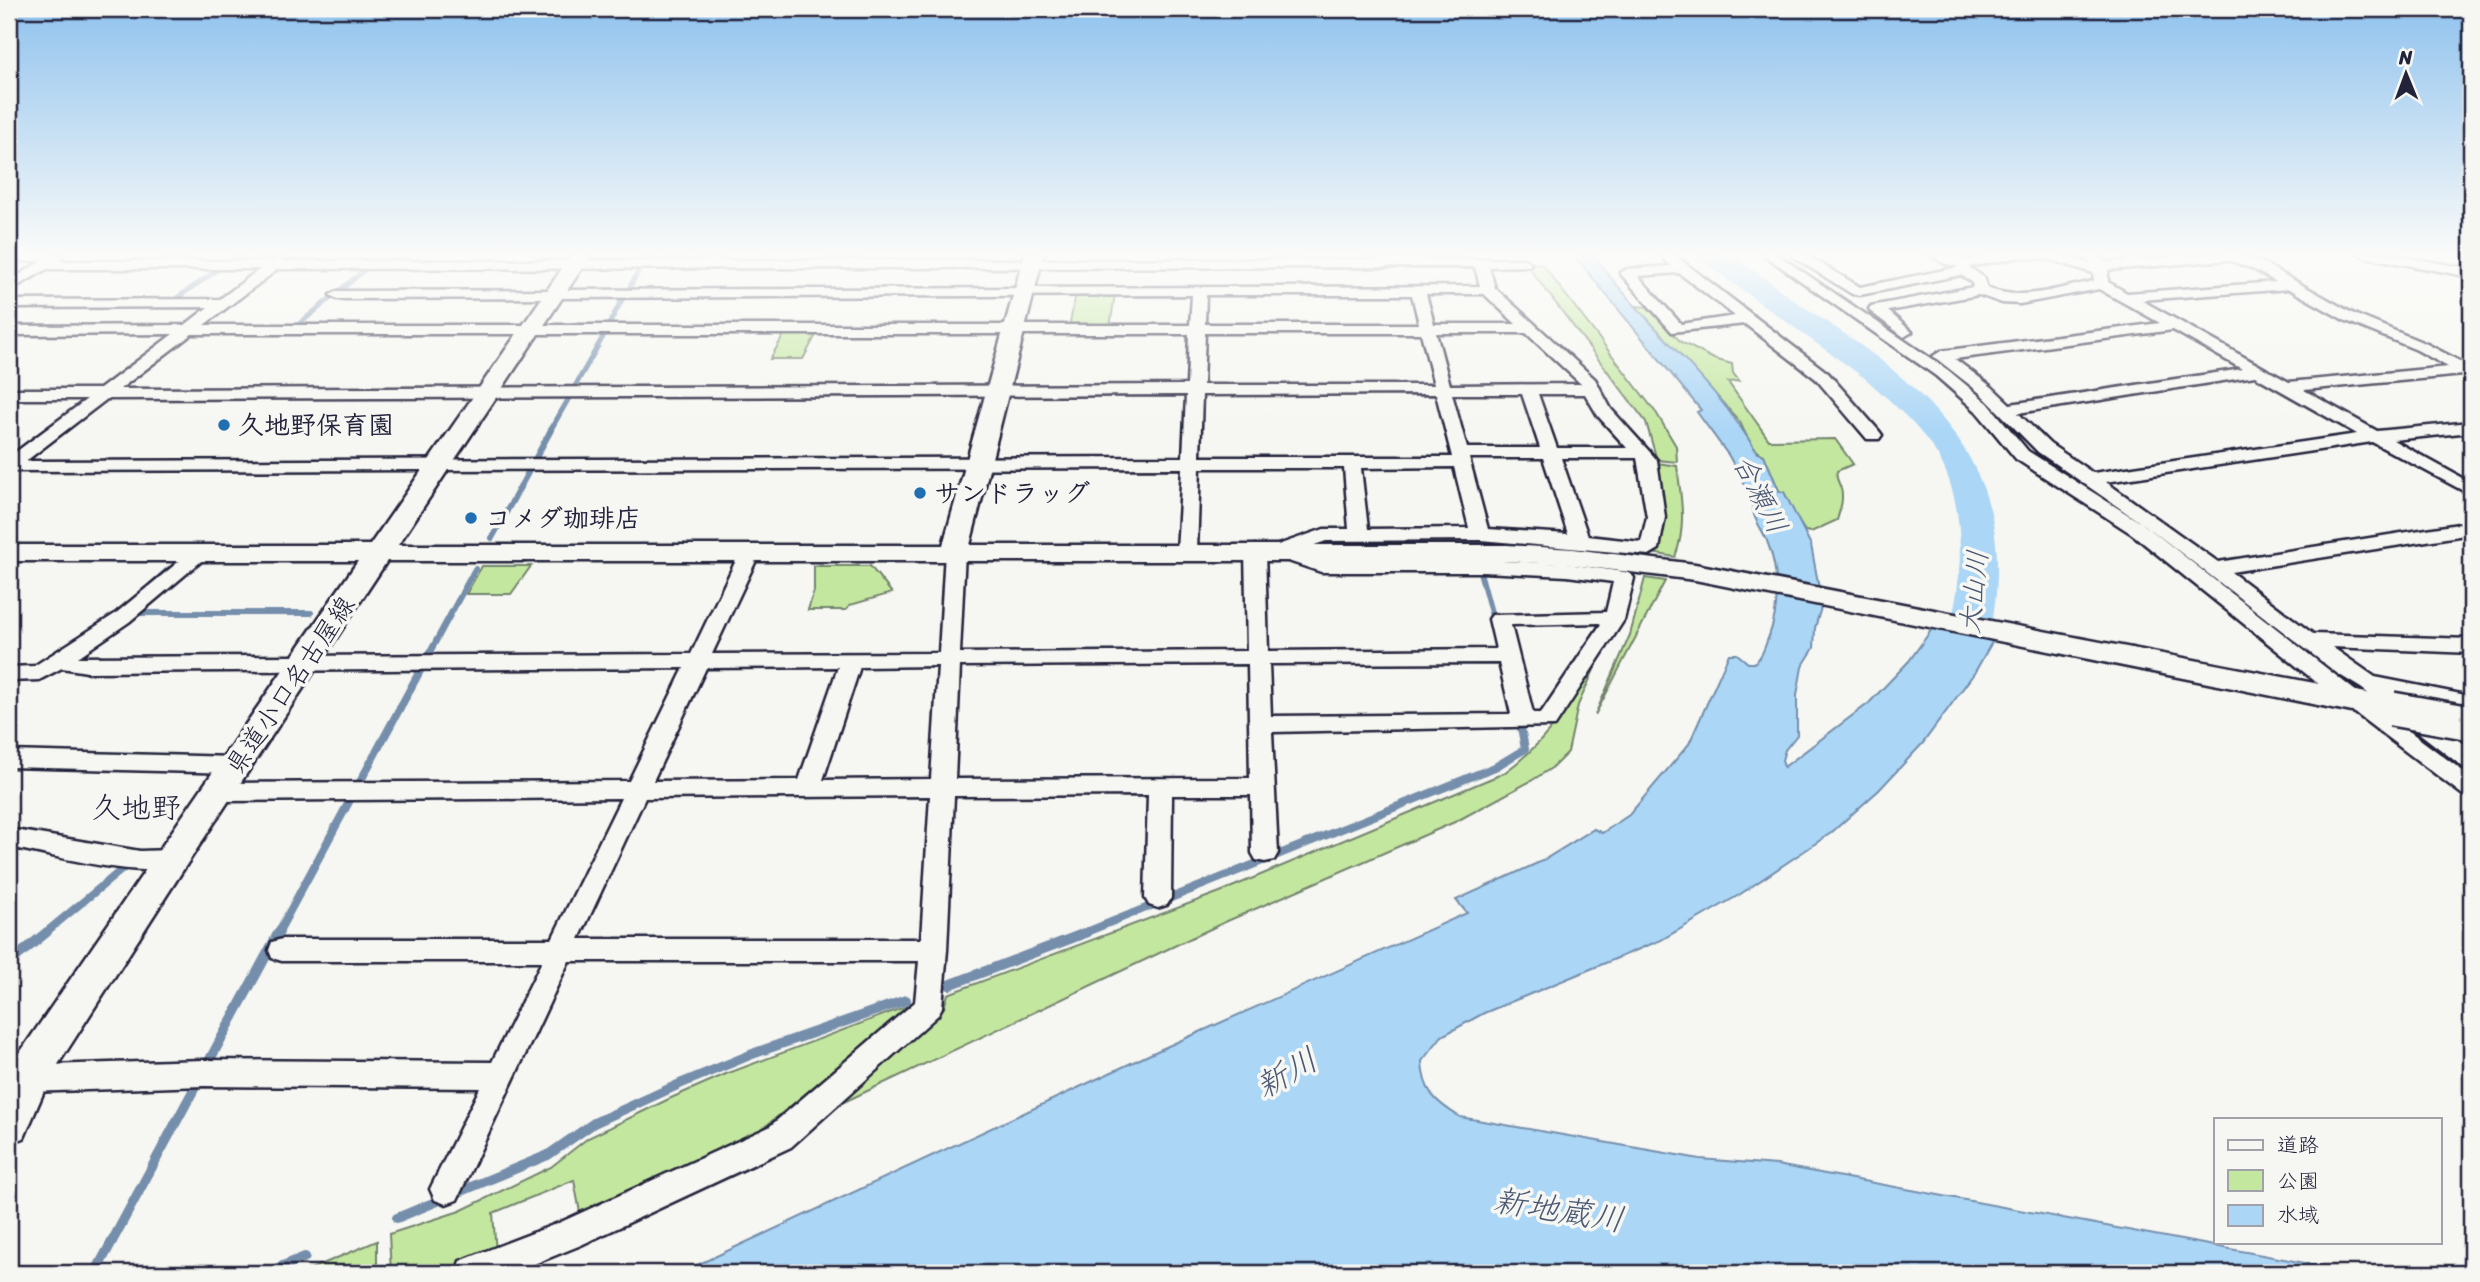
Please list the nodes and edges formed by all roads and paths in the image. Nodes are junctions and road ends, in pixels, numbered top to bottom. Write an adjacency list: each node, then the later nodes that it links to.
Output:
1 (211, 313): 20 (street)
2 (541, 313): 21 (street, 県道小口名古屋線)
3 (1018, 313): 22 (street)
4 (1198, 313): 16 (street)
5 (1424, 313): 17 (street)
6 (1512, 313): 15 (street)
7 (1663, 313): 13 (street)
8 (1740, 313): 13 (street)
9 (1854, 313): 73 (street)
10 (1880, 313): 24 (street)
11 (2155, 313): 14 (street)
12 (2341, 313): 26 (street)
13 (1748, 319): 38 (street)
14 (2176, 325): 24 (street); 25 (street)
15 (1528, 328): 17 (street); 31 (street)
16 (1198, 329): 17 (street); 22 (street); 28 (street)
17 (1429, 329): 29 (street)
18 (9, 330): 19 (street)
19 (30, 330): 20 (street); 23 (street)
20 (189, 330): 21 (street); 34 (street)
21 (530, 330): 22 (street); 32 (street, 県道小口名古屋線)
22 (1014, 330): 33 (street)
23 (9, 344)
24 (1941, 356): 36 (street)
25 (2259, 371): 27 (street); 36 (street)
26 (2468, 372): 27 (street)
27 (2287, 387): 39 (street)
28 (1196, 390): 29 (street); 33 (street); 43 (street)
29 (1443, 390): 30 (street); 42 (street)
30 (1529, 390): 31 (street); 40 (street)
31 (1590, 390): 41 (street)
32 (489, 392): 33 (street); 34 (street); 46 (street, 県道小口名古屋線)
33 (997, 392): 44 (street)
34 (104, 393): 35 (street); 47 (street)
35 (9, 394)
36 (2006, 410): 48 (street)
37 (2471, 427): 39 (street)
38 (1873, 435)
39 (2376, 436): 48 (street); 49 (street)
40 (1550, 453): 41 (street); 42 (street); 53 (street)
41 (1642, 453): 53 (street)
42 (1461, 458): 45 (street); 51 (street)
43 (1192, 462): 44 (street); 45 (street); 54 (street)
44 (978, 463): 46 (street); 58 (street)
45 (1352, 463): 52 (street)
46 (439, 464): 47 (street); 56 (street, 県道小口名古屋線)
47 (9, 465)
48 (2091, 479): 61 (street)
49 (2471, 490)
50 (2471, 528): 61 (street)
51 (1480, 534): 52 (street); 53 (street)
52 (1359, 535): 55 (street)
53 (1580, 541)
54 (1187, 551): 55 (street); 58 (street)
55 (1267, 551): 62 (street); 66 (street); 73 (street)
56 (381, 552): 57 (street); 60 (street); 71 (street, 県道小口名古屋線)
57 (750, 552): 58 (street); 68 (street)
58 (954, 552): 69 (street)
59 (9, 553): 60 (street)
60 (201, 553): 67 (street)
61 (2216, 568): 63 (street)
62 (1614, 620): 65 (street); 75 (street)
63 (2308, 640): 64 (street); 73 (street)
64 (2471, 646)
65 (1507, 656): 66 (street); 75 (street)
66 (1257, 658): 69 (street); 77 (street)
67 (58, 660): 71 (street); 72 (street)
68 (699, 660): 70 (street); 71 (street); 85 (street)
69 (948, 660): 70 (street); 87 (street)
70 (851, 661): 86 (street)
71 (303, 663): 82 (street, 県道小口名古屋線)
72 (9, 674)
73 (2357, 695): 74 (street); 76 (street, bridge); 78 (street); 88 (street)
74 (2471, 703)
75 (1524, 721): 77 (street)
76 (2471, 723)
77 (1260, 724): 84 (street)
78 (2432, 733): 79 (street); 81 (street)
79 (2471, 740)
80 (9, 759): 82 (street)
81 (2471, 761)
82 (235, 765): 89 (street, 県道小口名古屋線)
83 (1160, 786): 84 (street); 87 (street); 93 (street)
84 (1262, 786): 91 (street)
85 (638, 788): 86 (street); 89 (street); 96 (street)
86 (808, 788): 87 (street)
87 (943, 788): 95 (street)
88 (2471, 789)
89 (217, 792): 92 (street, 県道小口名古屋線)
90 (9, 838): 92 (street)
91 (1265, 853)
92 (170, 860): 97 (street, 県道小口名古屋線)
93 (1158, 898)
94 (282, 950): 96 (street)
95 (934, 950): 96 (street); 101 (street)
96 (559, 952): 98 (street)
97 (24, 1070): 98 (street); 99 (street, 県道小口名古屋線)
98 (500, 1075): 100 (street)
99 (9, 1124)
100 (446, 1189)
101 (472, 1273)

